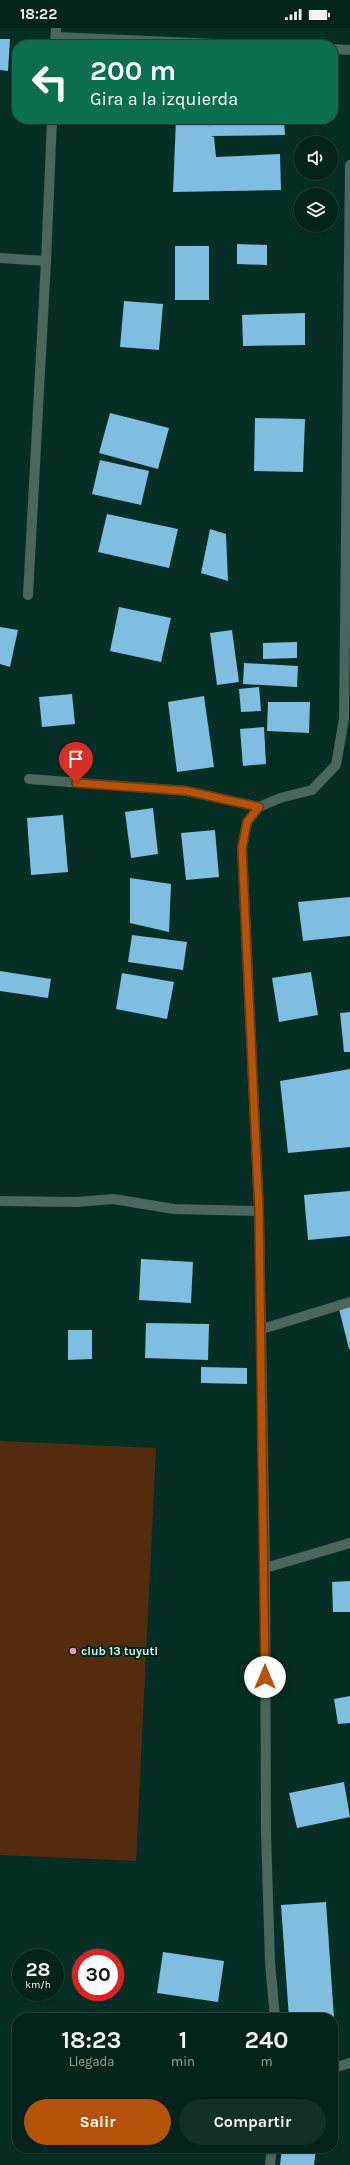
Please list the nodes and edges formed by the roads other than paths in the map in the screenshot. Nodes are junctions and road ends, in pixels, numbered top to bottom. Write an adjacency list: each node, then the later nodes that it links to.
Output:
1 (56, 37): 2 (street)
2 (125, 40)
3 (338, 49): 4 (street)
4 (350, 50)
5 (52, 124): 8 (street)
6 (350, 165): 11 (street)
7 (0, 258): 8 (street)
8 (46, 261): 9 (street)
9 (28, 595)
10 (29, 779): 11 (street)
11 (259, 807): 13 (street)
12 (0, 1201): 13 (street)
13 (259, 1211): 15 (street)
14 (350, 1302): 15 (street)
15 (262, 1329): 17 (street)
16 (350, 1544): 17 (street)
17 (265, 1568): 18 (street)
18 (275, 2013)
19 (350, 2064): 20 (street)
20 (338, 2067)
21 (271, 2153): 22 (street)
22 (270, 2165)

